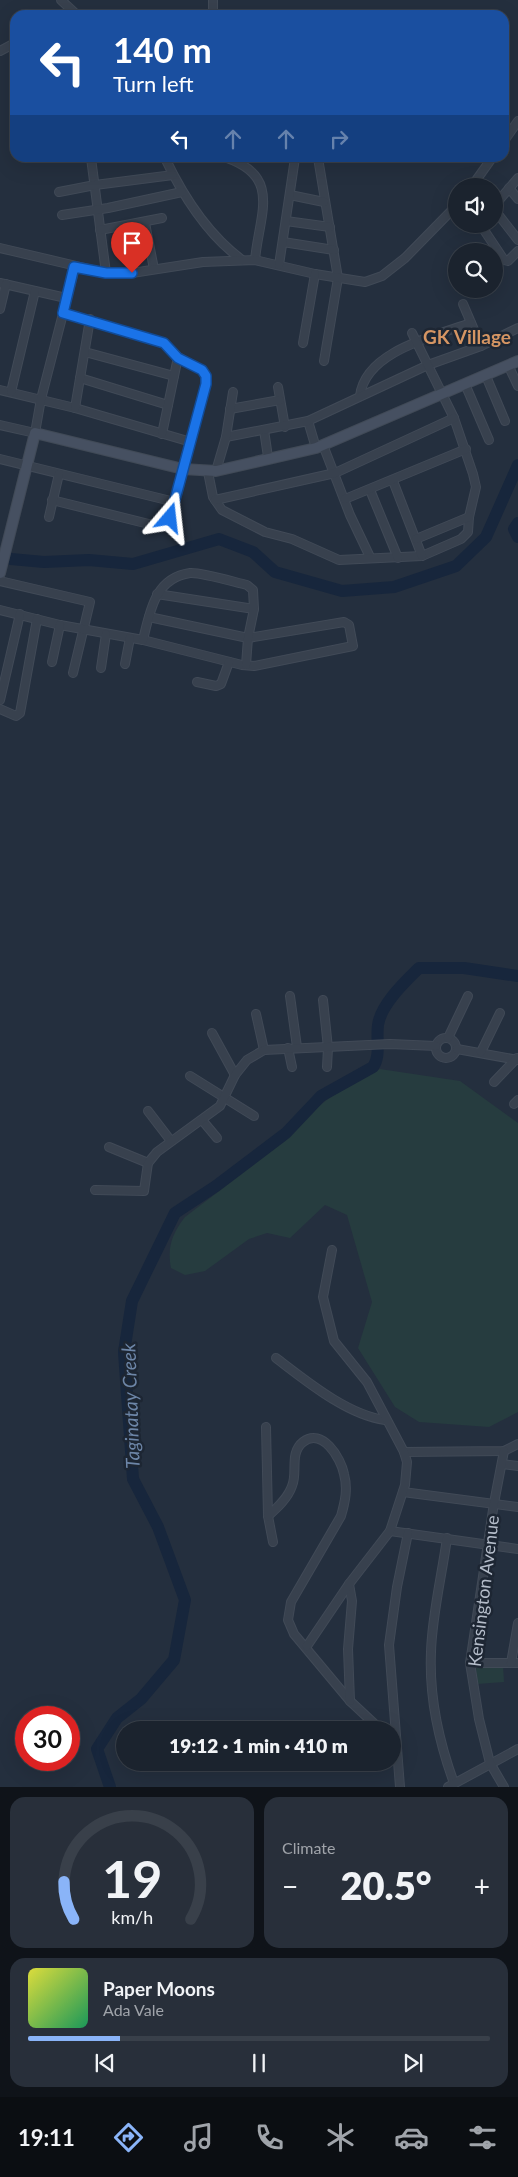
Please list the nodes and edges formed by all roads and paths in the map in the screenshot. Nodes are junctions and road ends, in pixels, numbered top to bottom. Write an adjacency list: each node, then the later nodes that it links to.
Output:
1 (61, 0): 2 (street)
2 (70, 10)
3 (518, 121): 4 (street)
4 (509, 134)
5 (92, 162): 14 (street)
6 (167, 162): 11 (street)
7 (235, 162): 39 (street)
8 (294, 162): 18 (street)
9 (319, 162): 21 (street)
10 (489, 162): 12 (street)
11 (173, 175): 14 (street); 17 (street)
12 (478, 178)
13 (518, 178): 15 (street)
14 (95, 185): 16 (street); 22 (street)
15 (509, 188): 19 (street); 20 (street)
16 (59, 192)
17 (182, 192): 22 (street); 38 (street)
18 (290, 195): 21 (street); 27 (street)
19 (503, 196)
20 (518, 199)
21 (324, 202): 30 (street)
22 (97, 210): 24 (street); 31 (street)
23 (448, 214): 46 (street)
24 (62, 215)
25 (162, 218): 28 (street)
26 (503, 219): 33 (street)
27 (286, 221): 30 (street); 34 (street)
28 (145, 222): 29 (street); 42 (street)
29 (124, 226): 31 (street); 44 (street)
30 (330, 227): 36 (street)
31 (100, 230): 43 (street)
32 (486, 233): 37 (street)
33 (518, 240)
34 (283, 242): 36 (street); 40 (street)
35 (0, 248): 41 (street)
36 (334, 250): 46 (street)
37 (518, 251)
38 (242, 260): 39 (street); 42 (street)
39 (255, 260): 40 (street)
40 (279, 265): 45 (street)
41 (74, 267): 43 (street); 49 (street)
42 (154, 270): 44 (street)
43 (106, 273): 44 (street)
44 (132, 273)
45 (315, 274): 46 (street); 58 (street)
46 (338, 278): 62 (street)
47 (3, 284): 48 (street); 51 (street)
48 (35, 291): 49 (street); 72 (street)
49 (66, 298): 52 (street)
50 (464, 304): 54 (street)
51 (0, 309)
52 (63, 313): 53 (street); 76 (street)
53 (90, 319): 60 (street); 61 (street)
54 (471, 323): 57 (street); 59 (street)
55 (518, 328): 59 (street)
56 (412, 333): 57 (street)
57 (416, 342): 64 (street); 75 (street)
58 (303, 343)
59 (480, 346): 64 (street)
60 (86, 352): 65 (street); 67 (street)
61 (178, 358): 65 (street); 91 (street)
62 (324, 361)
63 (514, 364): 66 (street); 69 (street)
64 (428, 365): 74 (street); 75 (street)
65 (174, 376): 78 (street)
66 (486, 376): 68 (street); 83 (street)
67 (80, 378): 78 (street); 79 (street)
68 (465, 384): 74 (street); 90 (street)
69 (518, 386)
70 (278, 387): 77 (street)
71 (0, 390): 72 (street)
72 (11, 392): 76 (street)
73 (233, 392): 80 (street)
74 (442, 394): 81 (street); 92 (street)
75 (360, 396): 82 (street)
76 (41, 399): 79 (street); 87 (street)
77 (280, 400): 80 (street); 85 (street)
78 (168, 405): 88 (street)
79 (74, 408): 88 (street)
80 (230, 409): 89 (street)
81 (454, 418): 93 (street); 99 (street)
82 (308, 421): 85 (street); 92 (street)
83 (505, 421)
84 (0, 425): 87 (street)
85 (285, 427): 86 (street)
86 (264, 430): 89 (street); 94 (street)
87 (35, 433): 96 (street); 97 (street)
88 (162, 434): 91 (street)
89 (226, 437): 98 (street)
90 (489, 440)
91 (191, 442): 97 (street)
92 (319, 446): 94 (street); 99 (street)
93 (466, 449): 101 (street); 108 (street)
94 (268, 458): 98 (street)
95 (0, 459): 96 (street)
96 (27, 465): 100 (street); 113 (street)
97 (183, 469): 98 (street); 106 (street)
98 (212, 472): 105 (street)
99 (336, 473): 103 (street); 105 (street)
100 (59, 474): 104 (street); 106 (street)
101 (393, 481): 102 (street); 109 (street)
102 (370, 490): 103 (street); 112 (street)
103 (345, 499): 111 (street)
104 (52, 500): 106 (street); 107 (street)
105 (215, 500): 111 (street)
106 (175, 502)
107 (49, 517)
108 (469, 517): 109 (street); 110 (street)
109 (416, 539): 110 (street)
110 (422, 556): 112 (street)
111 (370, 557): 112 (street)
112 (398, 558)
113 (0, 573)
114 (0, 581): 122 (street)
115 (157, 594): 116 (street); 116 (street); 119 (street)
116 (254, 609): 125 (street)
117 (0, 610): 118 (street)
118 (20, 614): 120 (street); 134 (street)
119 (148, 617): 125 (street); 126 (street)
120 (37, 619): 121 (street); 135 (street)
121 (60, 625): 122 (street); 127 (street)
122 (82, 628): 123 (street); 132 (street)
123 (106, 634): 124 (street); 131 (street)
124 (130, 638): 126 (street); 129 (street)
125 (248, 638): 130 (street); 130 (street)
126 (144, 640): 128 (street)
127 (52, 662)
128 (229, 662): 130 (street); 133 (street)
129 (125, 664)
130 (246, 665)
131 (101, 668)
132 (73, 673)
133 (197, 682)
134 (0, 700)
135 (0, 709)
136 (290, 996): 144 (street)
137 (468, 996): 142 (street)
138 (323, 1000): 146 (street)
139 (256, 1014): 148 (street)
140 (500, 1014): 149 (street)
141 (212, 1033): 153 (street)
142 (448, 1038): 143 (street); 147 (street)
143 (436, 1046): 146 (street); 147 (street)
144 (297, 1047): 145 (street); 146 (street)
145 (288, 1048): 148 (street); 151 (street)
146 (328, 1048): 152 (street)
147 (457, 1049): 149 (street)
148 (264, 1050): 153 (street)
149 (481, 1052): 150 (street)
150 (517, 1059): 155 (street)
151 (292, 1067)
152 (327, 1067)
153 (235, 1075): 156 (street)
154 (190, 1076): 156 (street)
155 (494, 1082)
156 (224, 1099): 158 (street); 159 (street)
157 (148, 1112): 161 (street)
158 (254, 1116)
159 (202, 1120): 160 (street); 161 (street)
160 (217, 1138)
161 (171, 1140): 163 (street)
162 (109, 1147): 163 (street)
163 (148, 1163): 164 (street)
164 (96, 1190)
165 (332, 1250): 167 (street)
166 (276, 1358): 167 (street)
167 (384, 1420): 171 (street)
168 (266, 1427): 177 (street)
169 (518, 1444): 170 (street)
170 (504, 1451): 171 (street); 172 (street, Kensington Avenue)
171 (404, 1452): 174 (street)
172 (502, 1464): 173 (street); 175 (street, Kensington Avenue)
173 (518, 1466)
174 (403, 1492): 175 (street); 178 (street)
175 (494, 1504): 176 (street); 182 (street, Kensington Avenue)
176 (518, 1508)
177 (268, 1516): 181 (street); 186 (street)
178 (390, 1531): 179 (street); 184 (street)
179 (408, 1533): 180 (street); 191 (street)
180 (448, 1538): 182 (street); 195 (street)
181 (273, 1542)
182 (488, 1546): 183 (street); 187 (street, Kensington Avenue)
183 (518, 1549)
184 (348, 1584): 186 (street); 189 (street)
185 (518, 1622): 188 (street)
186 (306, 1646): 189 (street)
187 (470, 1663): 188 (street); 193 (street, Kensington Avenue)
188 (514, 1663)
189 (350, 1700): 190 (street)
190 (372, 1721)
191 (393, 1721)
192 (518, 1749): 193 (street)
193 (490, 1763): 195 (street); 197 (street, Kensington Avenue)
194 (398, 1771): 196 (street)
195 (455, 1785)
196 (400, 1787)
197 (504, 1787)

